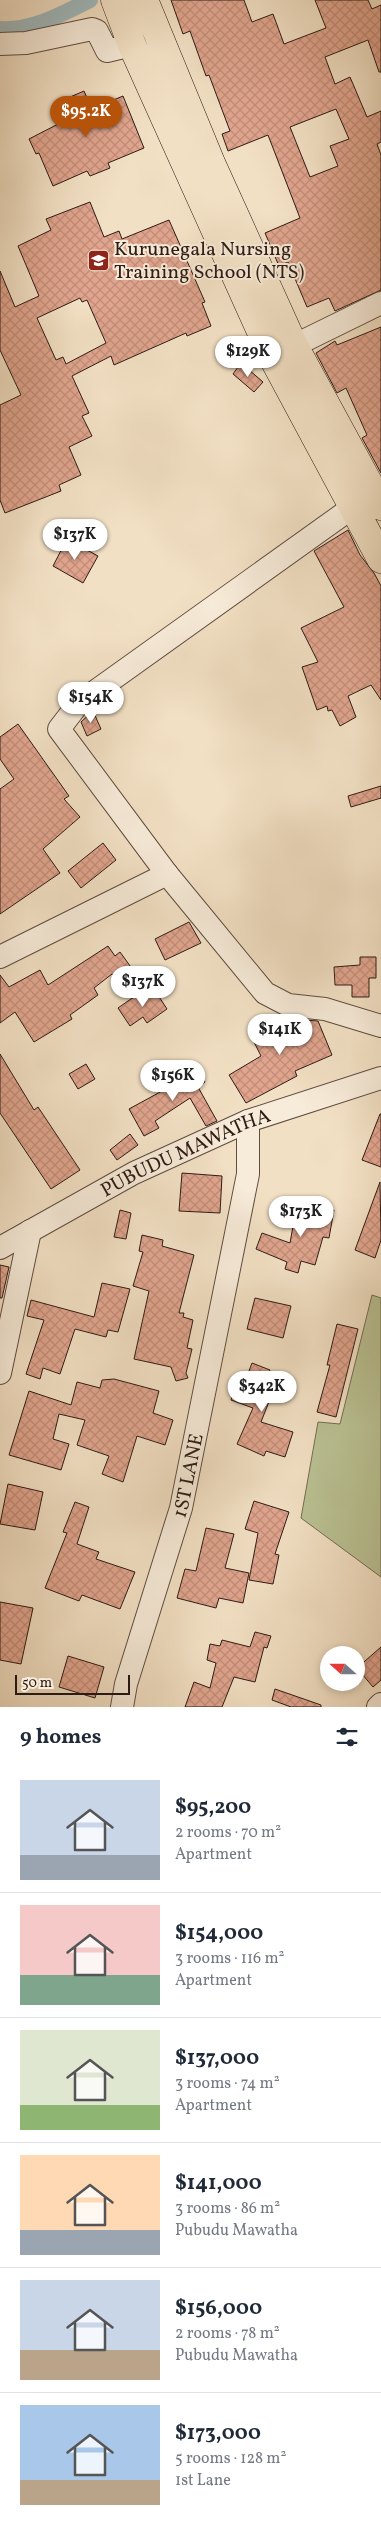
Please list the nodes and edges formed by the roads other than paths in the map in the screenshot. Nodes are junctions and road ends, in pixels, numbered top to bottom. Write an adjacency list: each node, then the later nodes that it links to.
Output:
1 (145, 2): 6 (highway)
2 (119, 10): 4 (highway)
3 (0, 44): 4 (street)
4 (132, 45): 6 (highway)
5 (381, 303): 6 (street)
6 (283, 351): 7 (highway)
7 (369, 503): 8 (highway); 9 (street)
8 (381, 559)
9 (167, 874): 10 (street); 11 (street)
10 (0, 956)
11 (381, 1026)
12 (381, 1078): 13 (street, PUBUDU MAWATHA)
13 (248, 1121): 14 (street, PUBUDU MAWATHA); 18 (street, 1ST LANE)
14 (30, 1231): 15 (street, PUBUDU MAWATHA); 16 (street)
15 (0, 1248)
16 (0, 1374)
17 (381, 1704): 19 (street)
18 (122, 1707)
19 (378, 1707)

